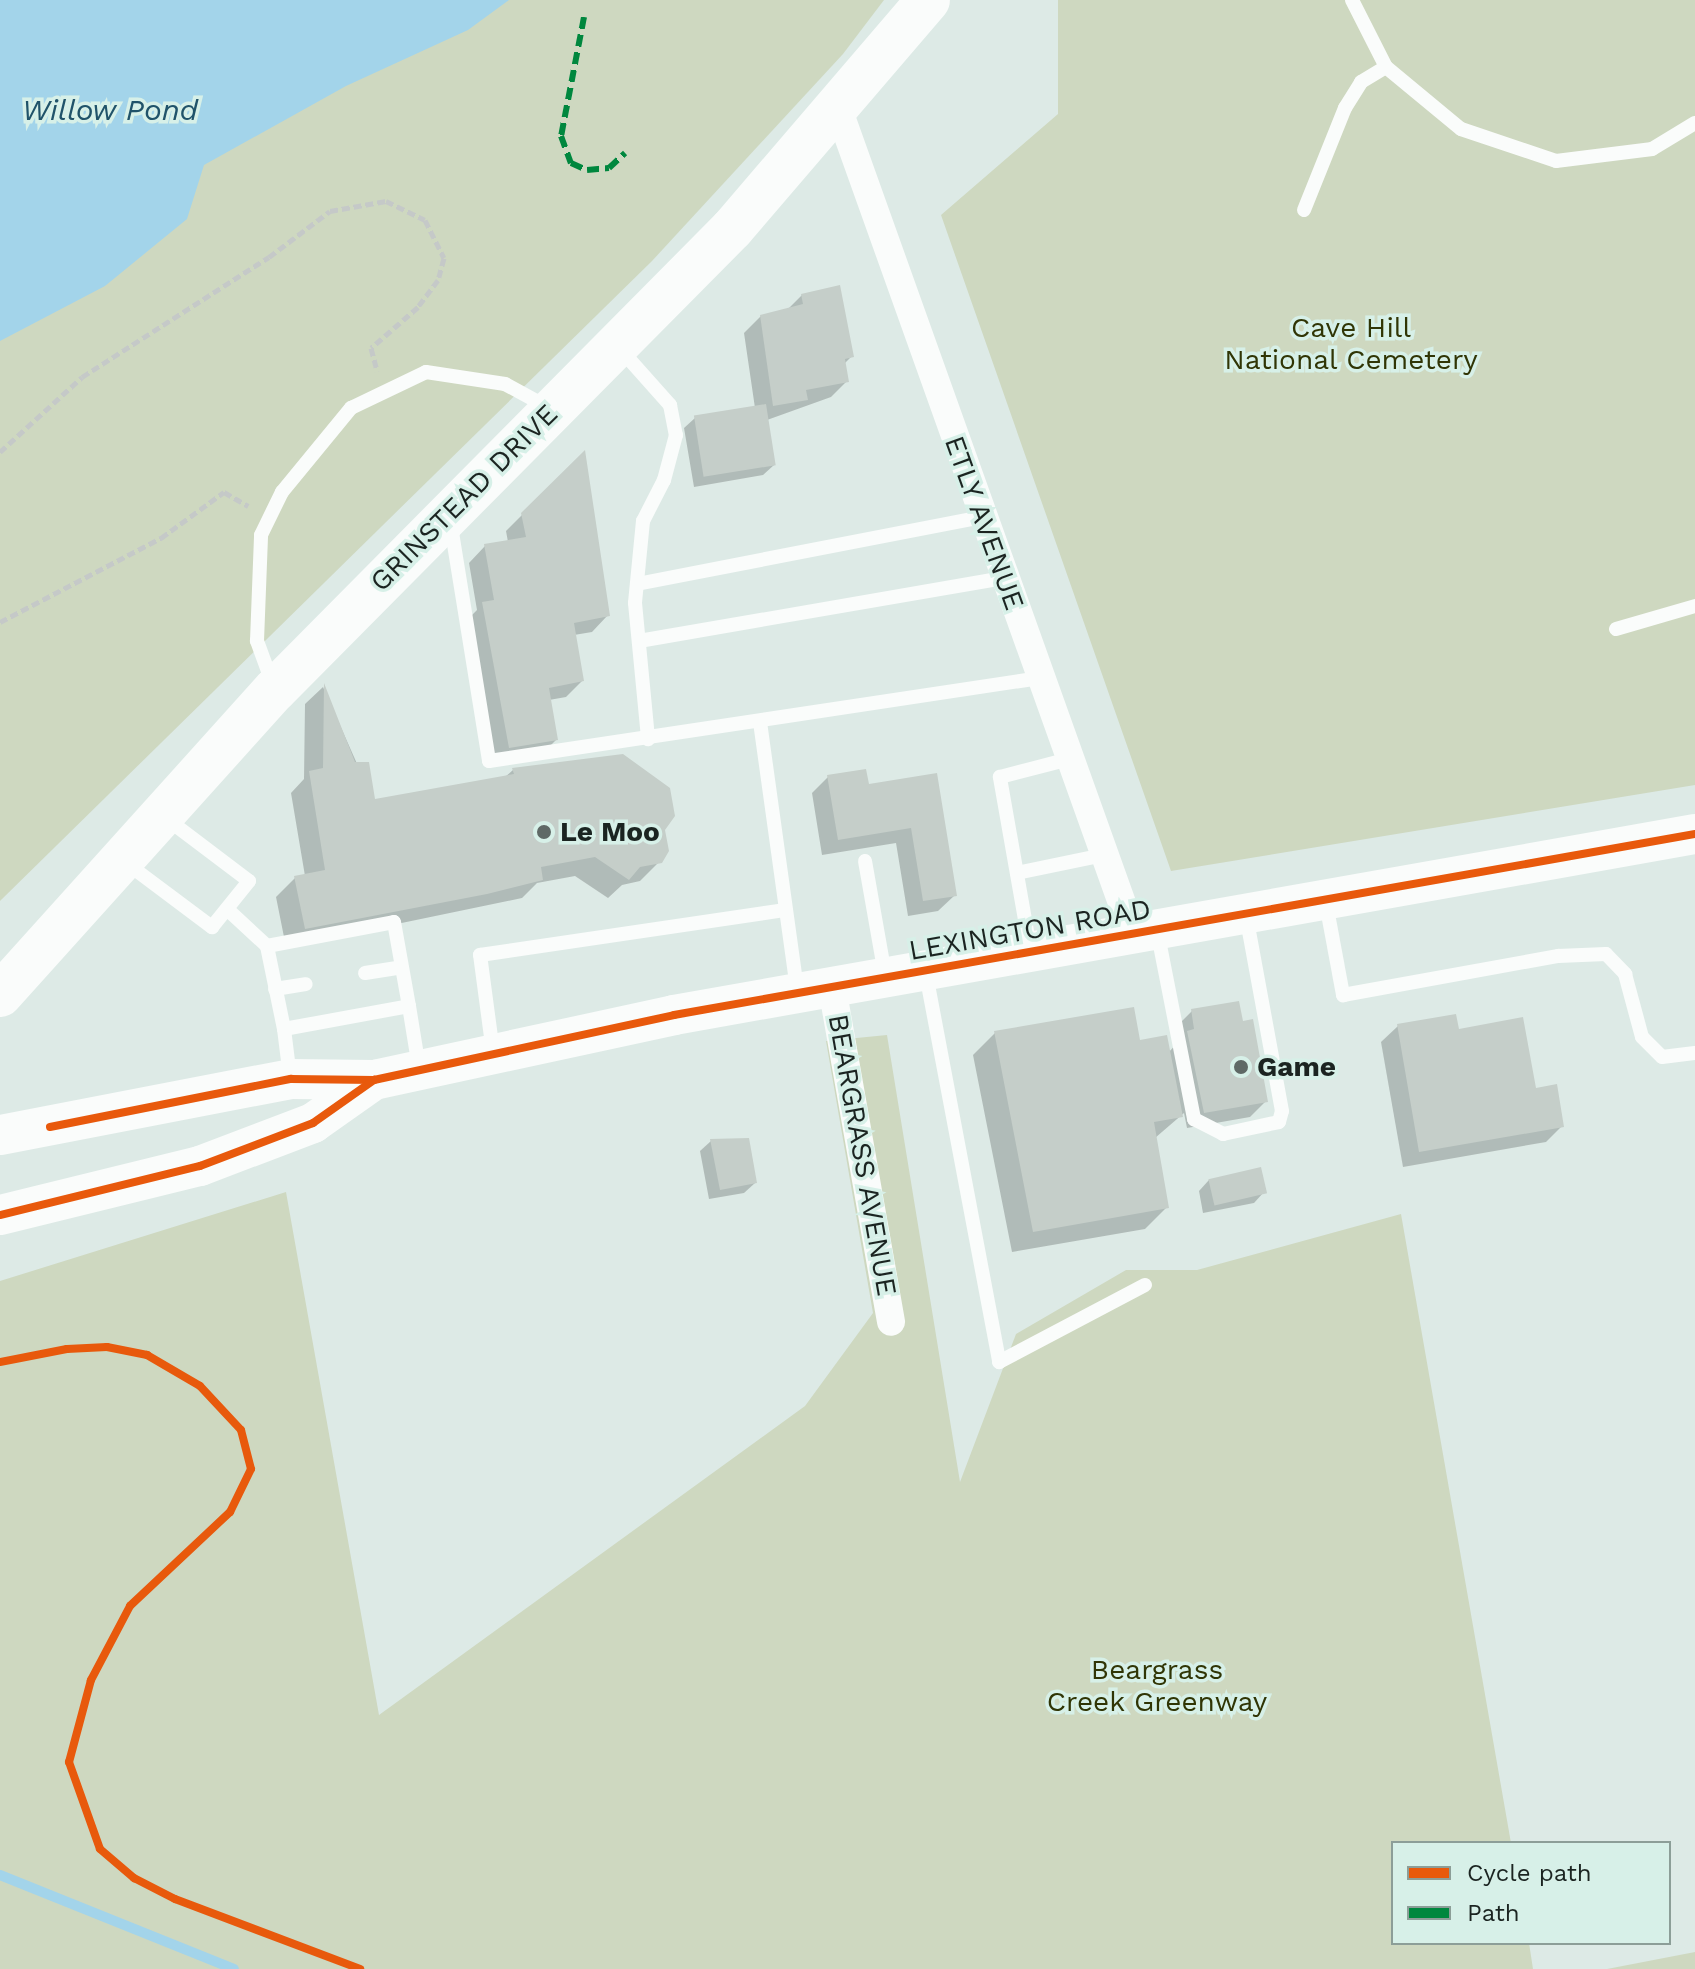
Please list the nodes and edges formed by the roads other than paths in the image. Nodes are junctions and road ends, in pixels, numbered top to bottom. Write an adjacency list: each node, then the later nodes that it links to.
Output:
1 (928, 0): 4 (main road, GRINSTEAD DRIVE)
2 (1352, 0): 3 (lane)
3 (1386, 67): 5 (lane); 6 (lane)
4 (839, 111): 7 (main road, GRINSTEAD DRIVE); 10 (street, ETLY AVENUE)
5 (1695, 123)
6 (1304, 210)
7 (617, 345): 8 (main road, GRINSTEAD DRIVE); 12 (lane)
8 (553, 410): 9 (main road, GRINSTEAD DRIVE); 17 (lane)
9 (449, 514): 17 (main road, GRINSTEAD DRIVE); 19 (lane)
10 (982, 517): 11 (street, ETLY AVENUE); 12 (lane)
11 (1004, 578): 15 (lane); 16 (street, ETLY AVENUE)
12 (637, 584): 15 (lane)
13 (1695, 606): 14 (lane)
14 (1616, 629)
15 (639, 641): 19 (lane)
16 (1040, 678): 18 (lane); 20 (street, ETLY AVENUE)
17 (275, 690): 21 (main road, GRINSTEAD DRIVE)
18 (760, 722): 19 (lane); 29 (lane)
19 (648, 739)
20 (1069, 759): 23 (street, ETLY AVENUE); 26 (lane)
21 (161, 815): 24 (main road, GRINSTEAD DRIVE); 28 (lane)
22 (1695, 834): 27 (main road, LEXINGTON ROAD)
23 (1104, 855): 26 (lane); 31 (street, ETLY AVENUE)
24 (121, 860): 28 (lane); 41 (main road, GRINSTEAD DRIVE)
25 (865, 861): 37 (lane)
26 (1017, 873): 33 (lane)
27 (1325, 900): 30 (main road, LEXINGTON ROAD); 45 (lane)
28 (227, 909): 32 (lane)
29 (786, 910): 40 (lane); 44 (lane)
30 (1246, 914): 31 (main road, LEXINGTON ROAD); 31 (lane)
31 (1145, 932): 33 (main road, LEXINGTON ROAD)
32 (267, 946): 34 (lane); 39 (lane)
33 (1031, 953): 35 (main road, LEXINGTON ROAD)
34 (402, 967): 36 (lane); 42 (lane)
35 (925, 971): 37 (main road, LEXINGTON ROAD); 51 (lane)
36 (365, 973)
37 (885, 978): 40 (main road, LEXINGTON ROAD)
38 (306, 984): 39 (lane)
39 (275, 989): 43 (lane)
40 (815, 990): 44 (main road, LEXINGTON ROAD); 52 (street, BEARGRASS AVENUE)
41 (0, 995)
42 (409, 1006): 43 (lane); 46 (lane)
43 (284, 1029): 47 (lane)
44 (493, 1052): 46 (main road, LEXINGTON ROAD)
45 (1695, 1053)
46 (419, 1068): 48 (main road, LEXINGTON ROAD)
47 (291, 1079): 48 (main road, LEXINGTON ROAD); 49 (main road, LEXINGTON ROAD)
48 (374, 1080): 50 (main road, LEXINGTON ROAD)
49 (0, 1135)
50 (0, 1215)
51 (1145, 1285)
52 (891, 1322)

